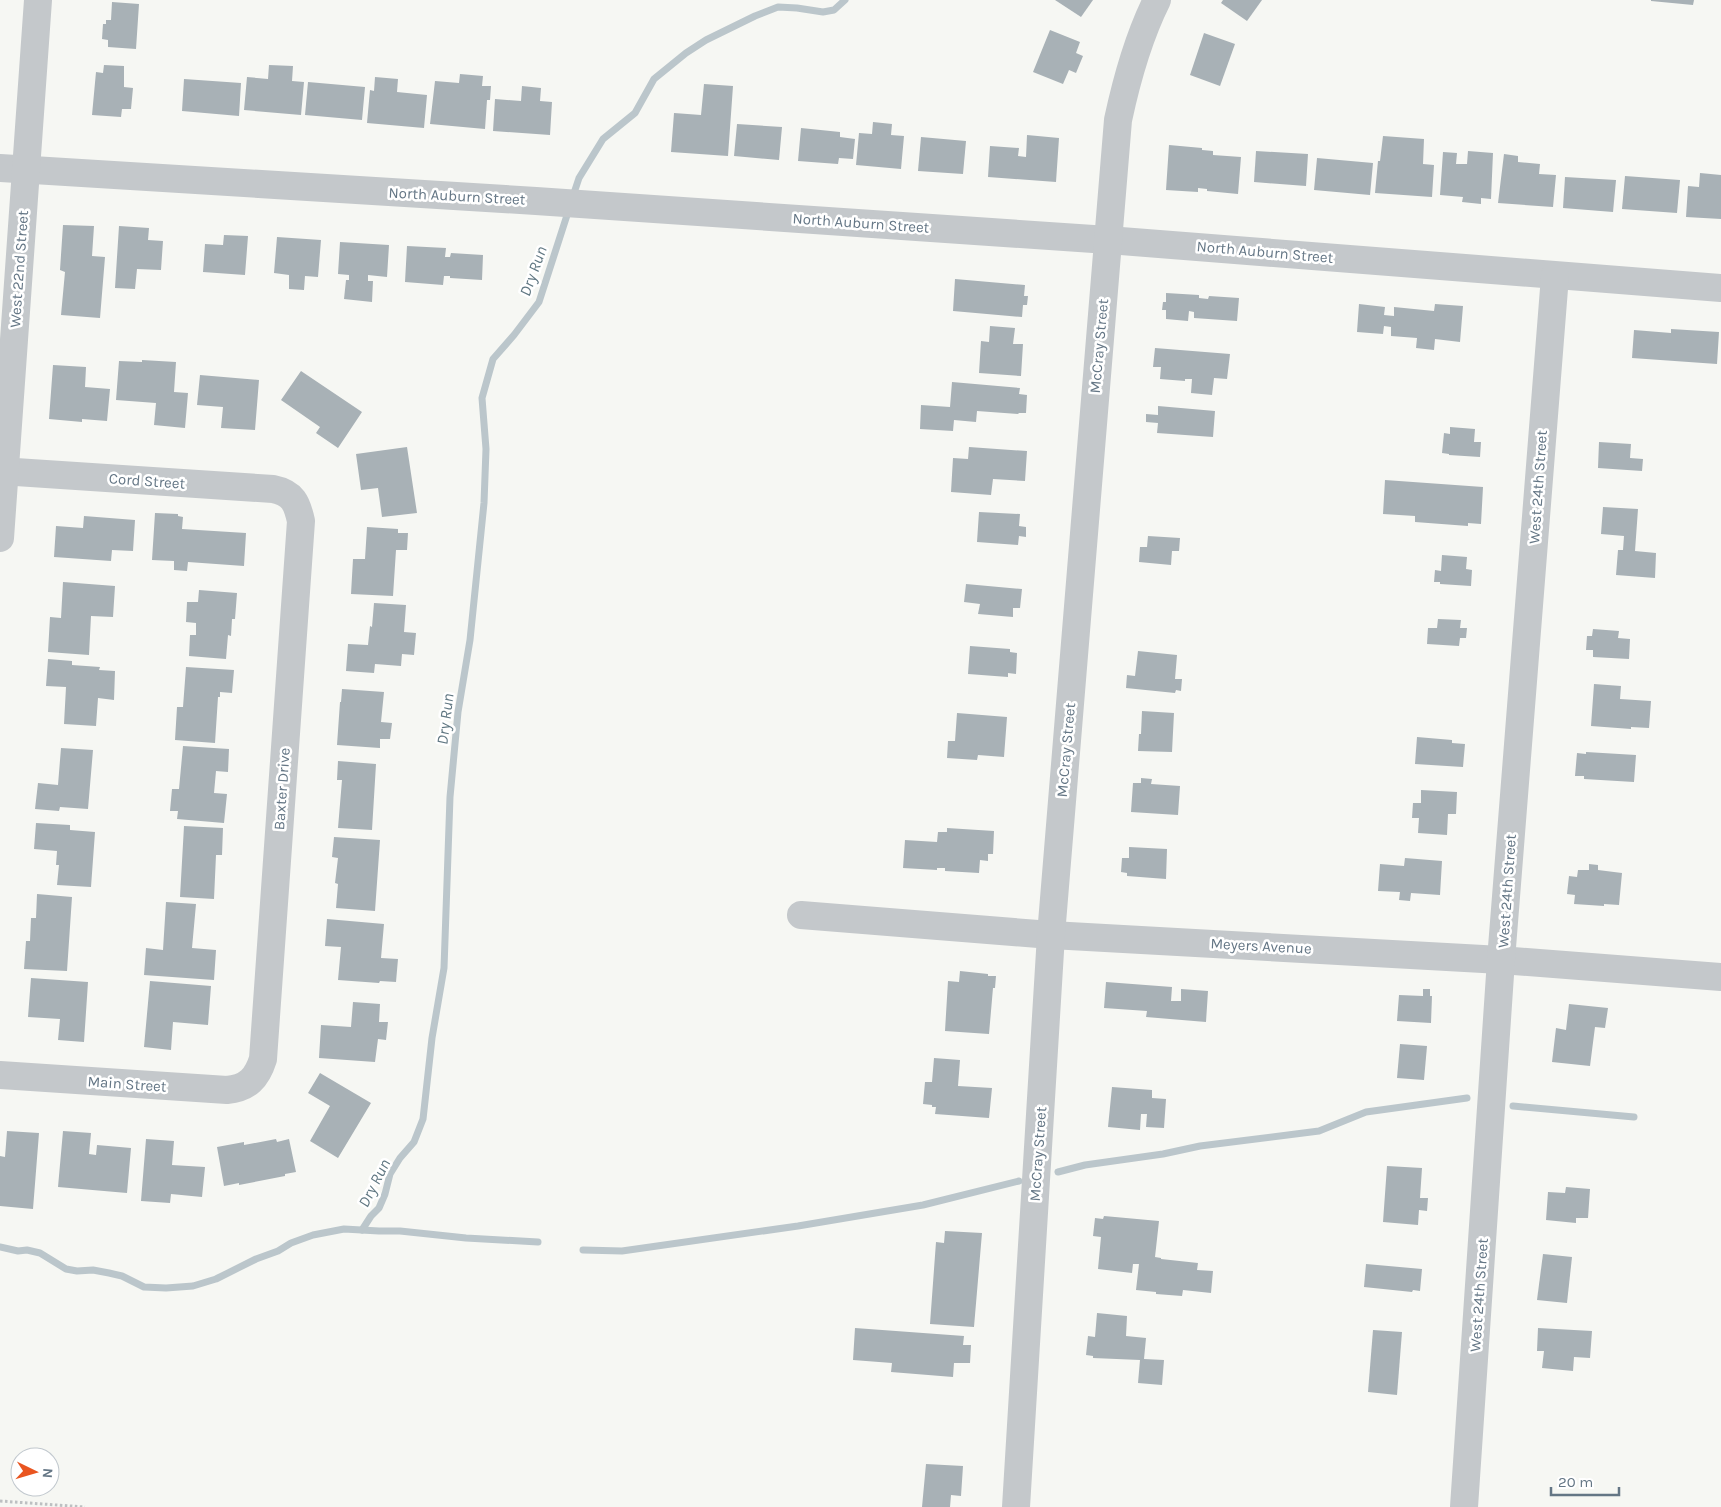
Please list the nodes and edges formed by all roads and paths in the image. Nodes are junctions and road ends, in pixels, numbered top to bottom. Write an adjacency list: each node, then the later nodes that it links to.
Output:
1 (38, 0): 3 (street, West 22nd Street)
2 (1158, 0): 4 (street, McCray Street)
3 (13, 169): 4 (street, North Auburn Street); 7 (street, West 22nd Street)
4 (1108, 240): 5 (street, North Auburn Street); 11 (street, McCray Street)
5 (1555, 276): 6 (street, North Auburn Street); 12 (street, West 24th Street)
6 (1721, 288)
7 (2, 471): 8 (street, Cord Street); 9 (street, West 22nd Street)
8 (291, 498): 15 (street, Baxter Drive)
9 (0, 538)
10 (801, 915): 11 (street, Meyers Avenue)
11 (1051, 935): 12 (street, Meyers Avenue); 19 (street, McCray Street)
12 (1501, 960): 13 (street, Meyers Avenue); 20 (street, West 24th Street)
13 (1721, 976)
14 (0, 1075): 15 (street, Main Street)
15 (252, 1081)
16 (0, 1501): 17 (path)
17 (76, 1507): 18 (path)
18 (85, 1507)
19 (1016, 1507)
20 (1464, 1507)

